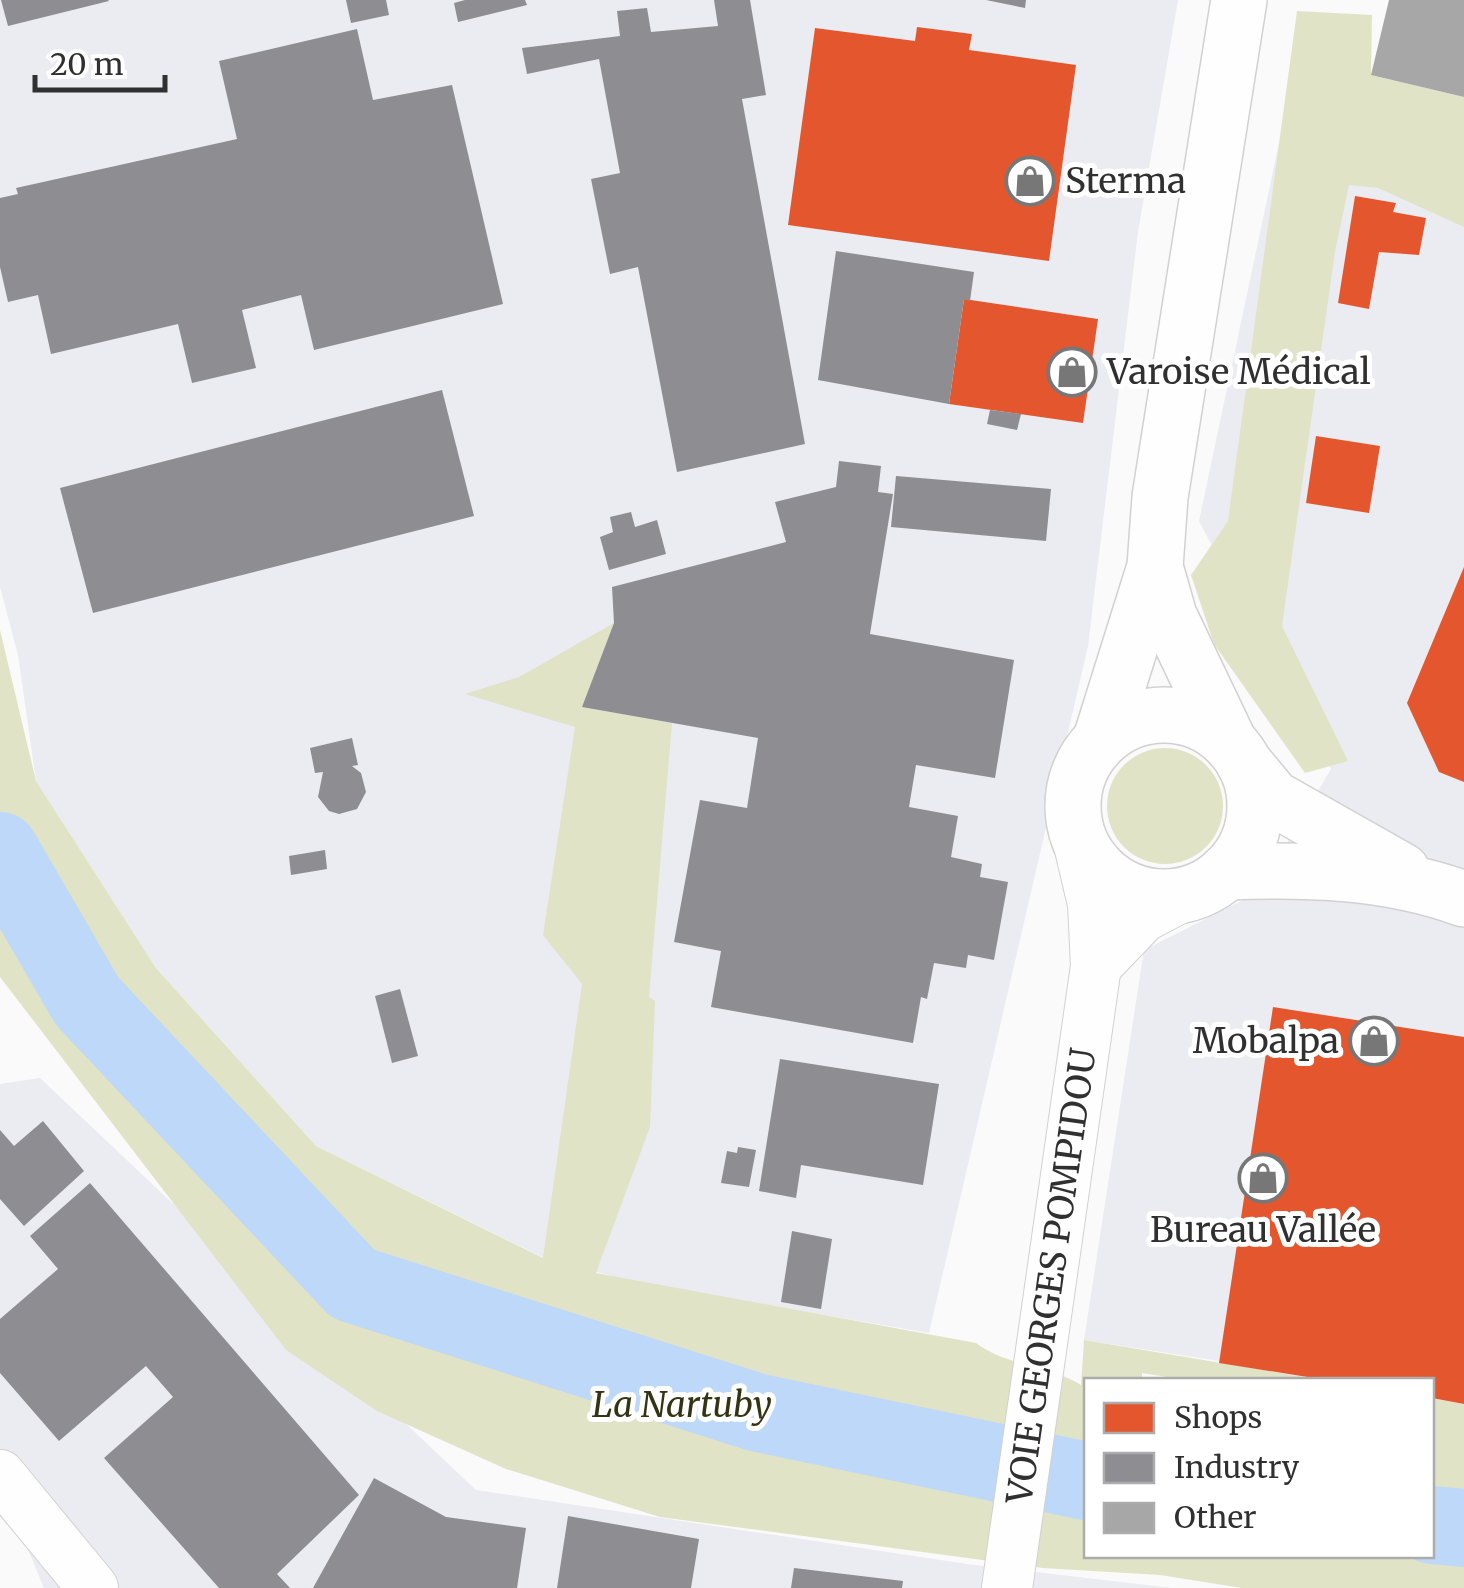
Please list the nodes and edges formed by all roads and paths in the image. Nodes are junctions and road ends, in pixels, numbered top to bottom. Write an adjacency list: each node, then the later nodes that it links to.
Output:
1 (1238, 0): 2 (main road)
2 (1154, 567): 3 (main road); 4 (main road)
3 (1102, 739): 4 (main road); 5 (main road)
4 (1236, 752): 6 (main road); 7 (main road)
5 (1078, 836): 6 (main road); 8 (street, VOIE GEORGES POMPIDOU)
6 (1206, 883): 7 (main road); 8 (street)
7 (1445, 892)
8 (1096, 966): 10 (street, VOIE GEORGES POMPIDOU)
9 (0, 1475): 11 (street)
10 (1009, 1575)
11 (93, 1588)

